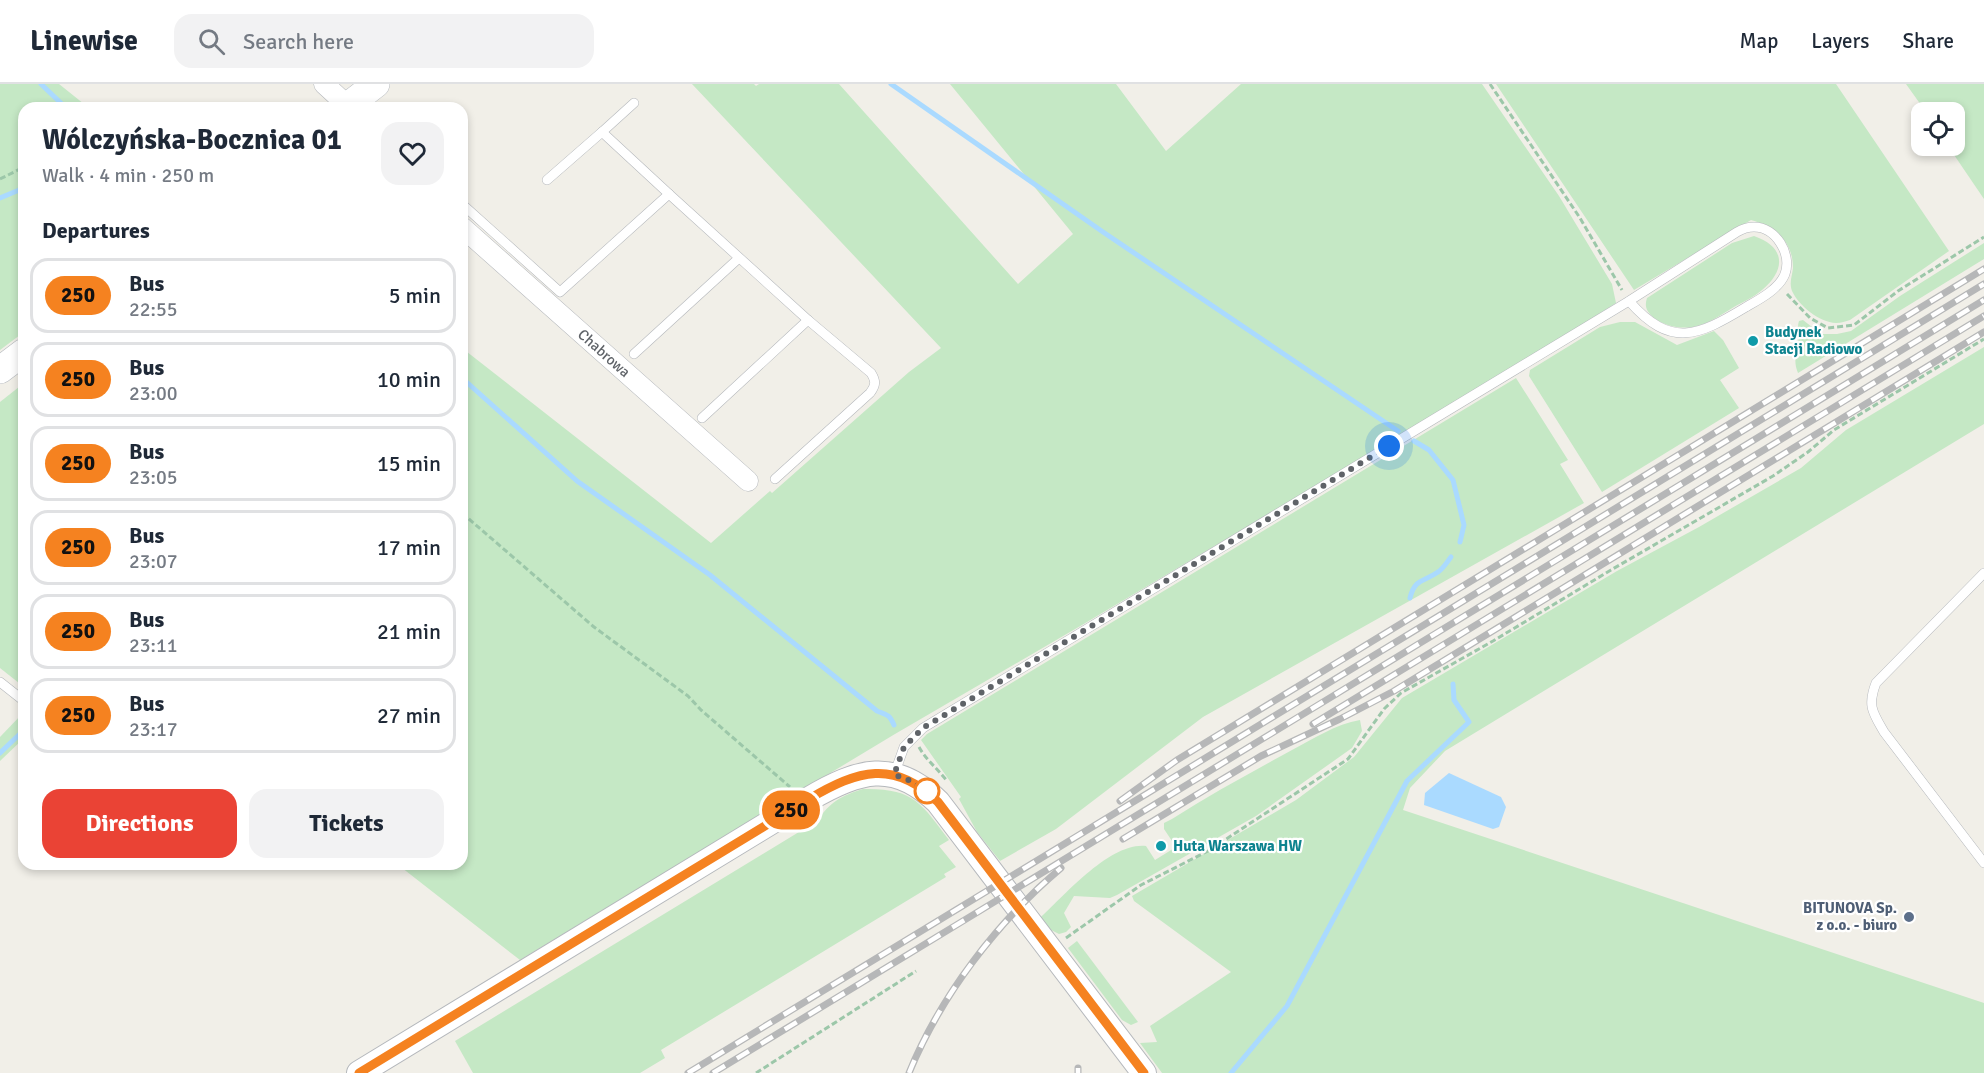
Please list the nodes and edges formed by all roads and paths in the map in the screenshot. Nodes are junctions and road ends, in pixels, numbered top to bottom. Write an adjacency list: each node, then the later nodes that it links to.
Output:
1 (324, 84): 3 (street)
2 (1490, 84): 15 (path)
3 (359, 99)
4 (634, 103): 5 (lane)
5 (602, 132): 8 (lane); 9 (lane)
6 (18, 170): 7 (path)
7 (0, 179)
8 (547, 180)
9 (669, 194): 10 (lane); 13 (lane)
10 (468, 209)
11 (468, 233): 23 (street, Chabrowa)
12 (1984, 237): 14 (path)
13 (739, 258): 16 (lane); 18 (lane)
14 (1780, 282): 15 (lane); 15 (lane)
15 (1629, 301): 28 (lane)
16 (808, 320): 21 (lane); 22 (lane)
17 (1984, 339): 33 (path)
18 (634, 354)
19 (18, 356): 20 (main road)
20 (0, 370)
21 (702, 418)
22 (775, 479)
23 (748, 481)
24 (468, 518): 31 (path)
25 (1984, 573): 32 (lane)
26 (0, 682): 27 (lane)
27 (18, 696)
28 (913, 737): 29 (path); 30 (lane)
29 (936, 767)
30 (894, 775): 31 (street); 33 (street)
31 (809, 799): 35 (street)
32 (1984, 863)
33 (1050, 949): 37 (street)
34 (916, 971): 36 (path)
35 (359, 1073)
36 (756, 1073)
37 (1144, 1073)

